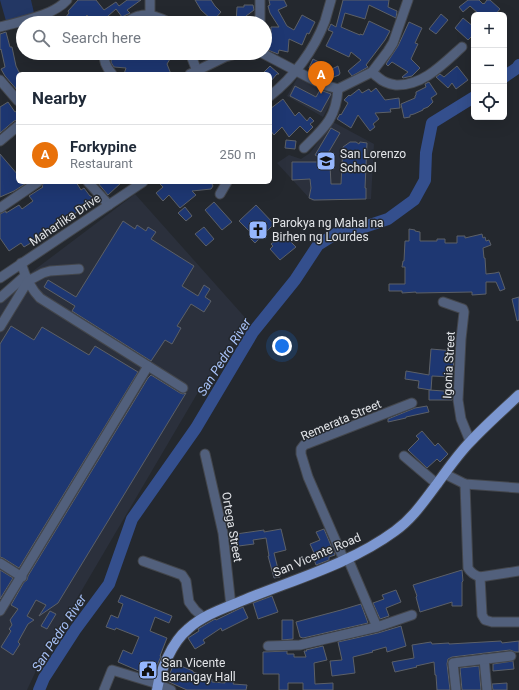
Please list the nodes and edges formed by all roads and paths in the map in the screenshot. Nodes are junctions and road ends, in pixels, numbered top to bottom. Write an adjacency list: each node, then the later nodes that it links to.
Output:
1 (150, 0): 6 (street)
2 (260, 0): 10 (street)
3 (331, 0): 18 (street)
4 (408, 0): 22 (street)
5 (63, 2): 7 (street)
6 (150, 15): 8 (street); 9 (street)
7 (37, 16)
8 (139, 16)
9 (153, 16)
10 (260, 16)
11 (16, 22): 12 (street)
12 (0, 27)
13 (462, 46): 22 (street)
14 (272, 58): 18 (street)
15 (104, 60): 19 (street)
16 (191, 60): 20 (street)
17 (219, 60): 21 (street)
18 (296, 70): 24 (street); 25 (street)
19 (110, 72)
20 (193, 72)
21 (195, 72)
22 (372, 72): 24 (street)
23 (0, 80): 26 (street)
24 (338, 89): 29 (street)
25 (272, 95)
26 (16, 99)
27 (16, 128): 28 (street)
28 (0, 141)
29 (304, 148)
30 (35, 184): 35 (street)
31 (90, 184): 36 (street)
32 (140, 184): 36 (street, Maharlika Drive)
33 (226, 184): 34 (street)
34 (220, 194)
35 (1, 205)
36 (108, 205): 37 (street, Maharlika Drive)
37 (21, 263): 39 (street, Maharlika Drive); 40 (street)
38 (79, 269): 40 (street)
39 (0, 278)
40 (27, 279): 41 (street); 43 (street); 44 (street)
41 (0, 298)
42 (442, 302): 48 (street, Igonia Street)
43 (0, 327)
44 (148, 366): 45 (street); 59 (street)
45 (183, 388)
46 (519, 395): 48 (main road, San Vicente Road)
47 (412, 403): 55 (street, Remerata Street)
48 (470, 441): 51 (main road, San Vicente Road)
49 (205, 454): 61 (street, Ortega Street)
50 (404, 456): 52 (street)
51 (445, 474): 52 (main road, San Vicente Road); 53 (street)
52 (437, 484): 55 (main road, San Vicente Road)
53 (465, 484): 54 (street); 60 (street)
54 (519, 488)
55 (346, 559): 61 (main road, San Vicente Road); 66 (street)
56 (143, 561): 64 (street)
57 (0, 563): 59 (street)
58 (519, 571): 60 (street)
59 (22, 577): 62 (street)
60 (480, 577): 65 (street)
61 (231, 606): 64 (main road, San Vicente Road)
62 (0, 611)
63 (412, 615): 66 (street)
64 (204, 618): 70 (main road, San Vicente Road)
65 (519, 622)
66 (376, 627): 67 (street)
67 (268, 646)
68 (511, 656): 69 (street)
69 (484, 659): 73 (street); 74 (street)
70 (158, 687): 71 (street); 72 (street)
71 (104, 690)
72 (171, 690)
73 (456, 690)
74 (487, 690)

